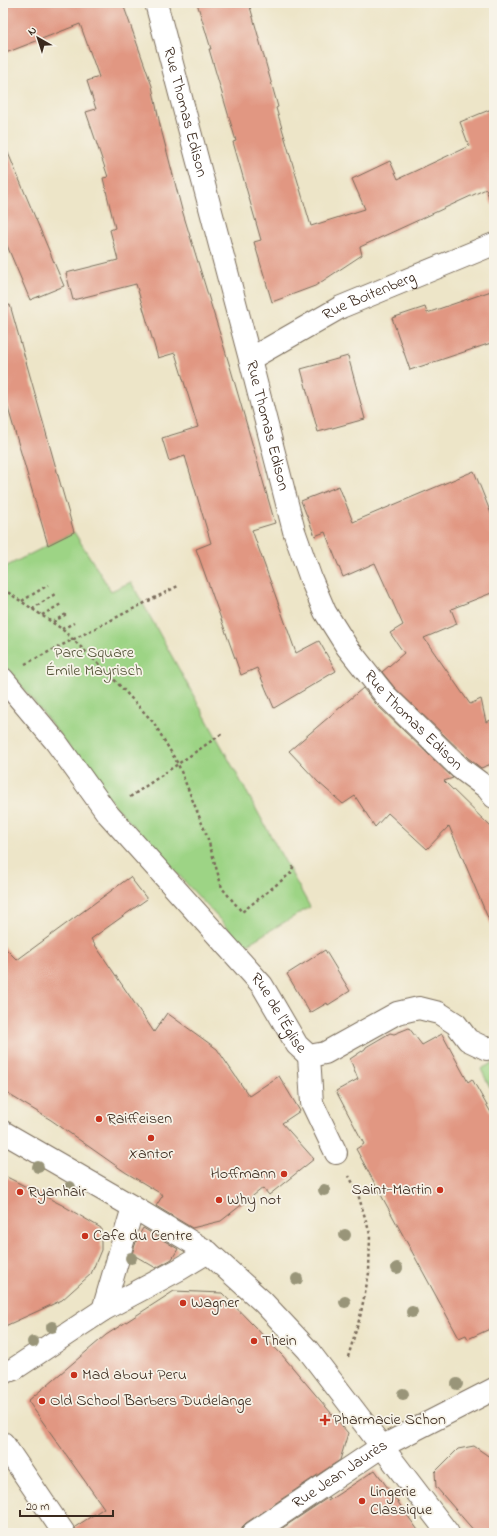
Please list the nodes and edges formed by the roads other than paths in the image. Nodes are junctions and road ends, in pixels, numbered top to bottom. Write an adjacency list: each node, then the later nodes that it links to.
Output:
1 (156, 3): 3 (street, Rue Thomas Edison)
2 (494, 244): 3 (street, Rue Boitenberg)
3 (250, 359): 5 (street, Rue Thomas Edison)
4 (3, 679): 7 (street, Rue de l'Église)
5 (492, 790)
6 (494, 1047): 7 (street, Rue de l'Église)
7 (309, 1056): 9 (street)
8 (3, 1132): 10 (street)
9 (336, 1153)
10 (133, 1207): 11 (street); 12 (street)
11 (208, 1252): 12 (street); 16 (street)
12 (103, 1310): 13 (street)
13 (3, 1373)
14 (494, 1390): 16 (street, Rue Jean Jaurès)
15 (3, 1443): 17 (street)
16 (381, 1447): 18 (street, Rue Jean Jaurès); 19 (street)
17 (64, 1533)
18 (253, 1533)
19 (448, 1533)

